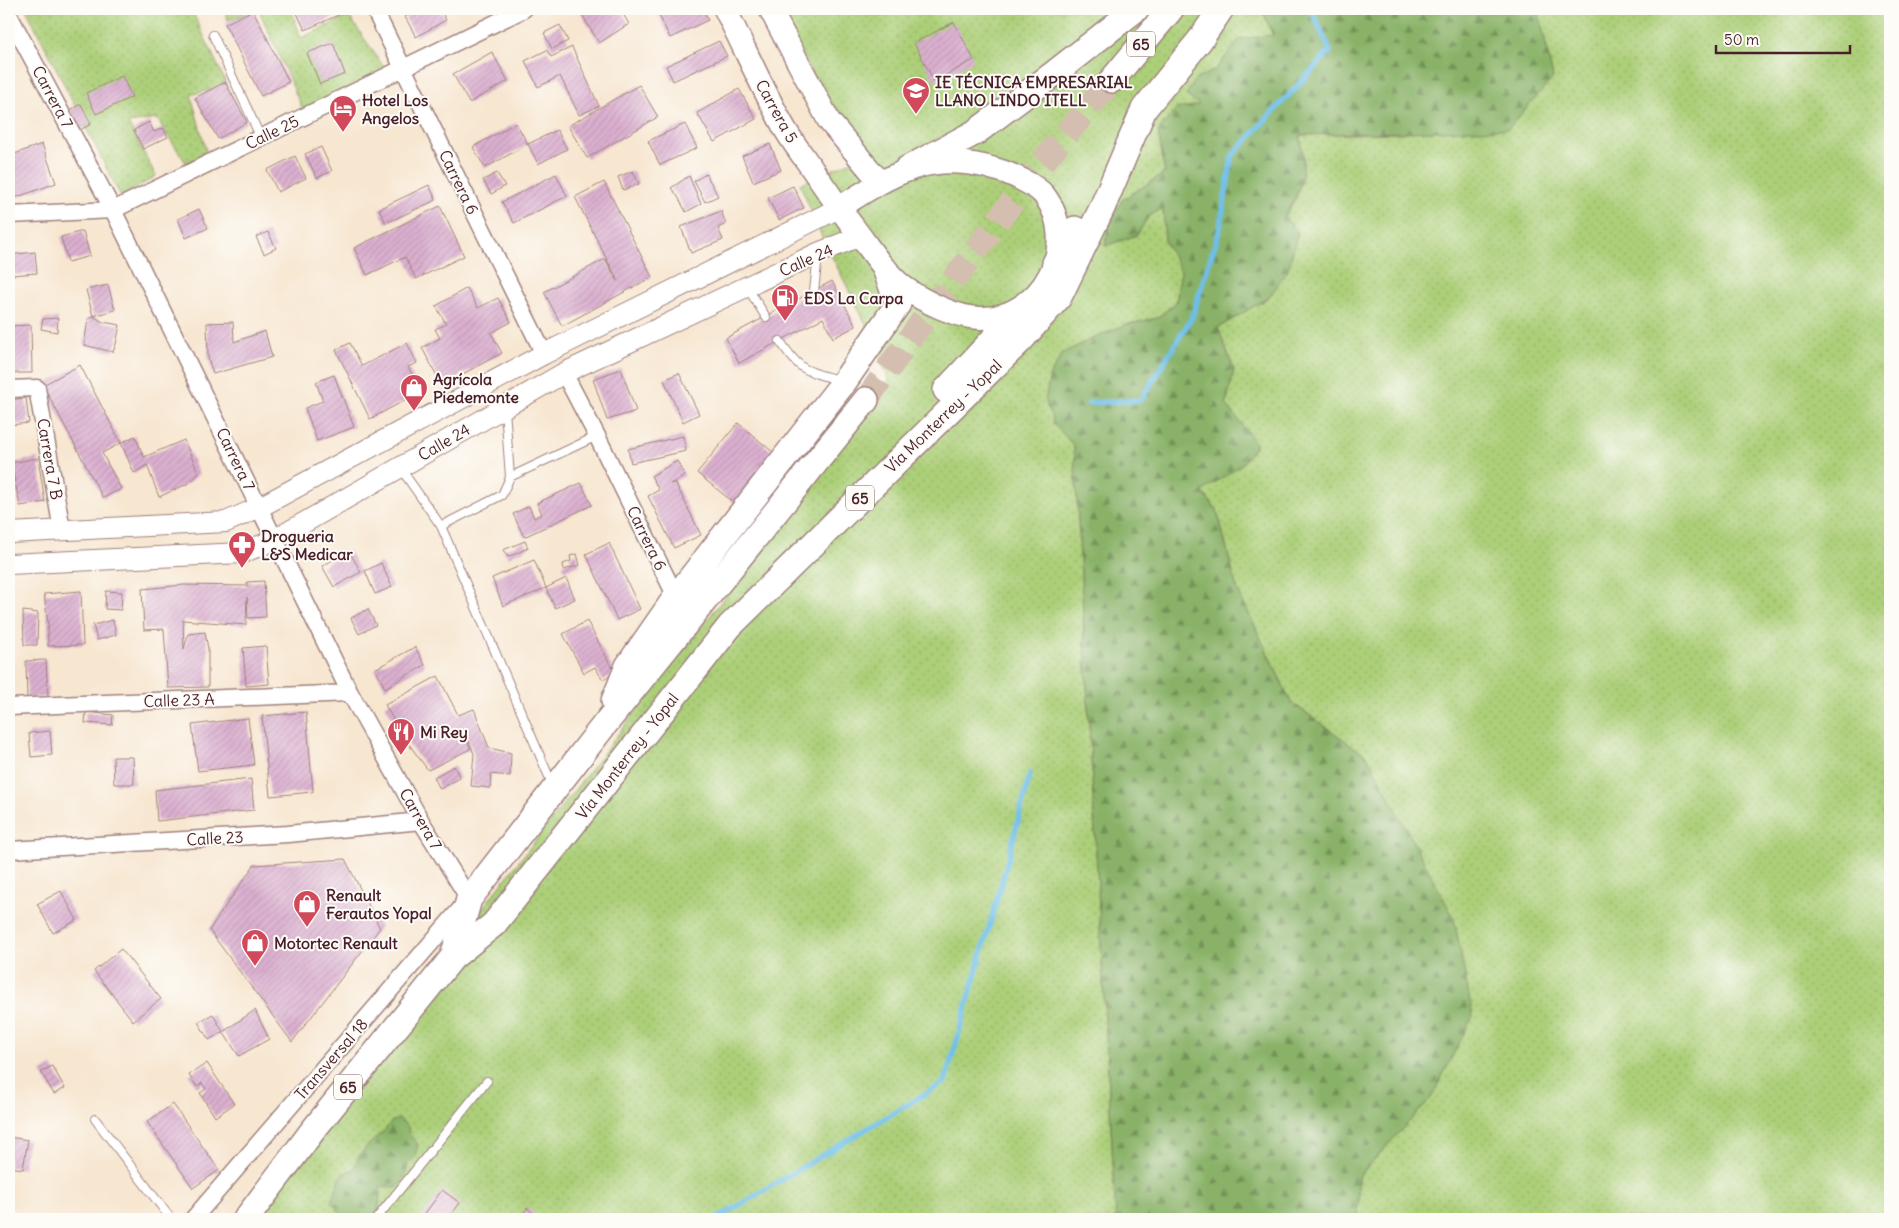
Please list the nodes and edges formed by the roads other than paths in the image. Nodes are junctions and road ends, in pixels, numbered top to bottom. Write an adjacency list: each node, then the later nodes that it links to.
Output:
1 (374, 9): 10 (street, Carrera 6)
2 (524, 9): 10 (street, Calle 25)
3 (725, 9): 16 (main road, Carrera 5)
4 (770, 9): 15 (main road)
5 (1136, 9): 14 (main road)
6 (1170, 9): 11 (main road, 65)
7 (1221, 9): 12 (main road, Vía Monterrey - Yopal / 65)
8 (9, 15): 17 (street, Carrera 7)
9 (213, 35): 13 (lane)
10 (404, 68): 13 (street, Calle 25); 28 (street, Carrera 6)
11 (1112, 80)
12 (1144, 109): 21 (main road); 44 (main road, Vía Monterrey - Yopal / 65)
13 (261, 138): 17 (street, Calle 25)
14 (907, 169): 15 (main road, Carrera 5); 21 (main road, Carrera 5)
15 (880, 182): 16 (main road, Carrera 5)
16 (838, 208): 19 (main road, Carrera 5); 28 (street, Calle 24)
17 (113, 210): 18 (street, Calle 25); 37 (street, Carrera 7)
18 (9, 215)
19 (860, 236): 20 (street, Calle 24); 22 (main road, Carrera 5)
20 (818, 253): 23 (street, Calle 24); 24 (lane)
21 (1055, 264): 25 (main road, Carrera 5)
22 (886, 271): 25 (main road, Carrera 5); 30 (main road)
23 (747, 287): 26 (lane); 29 (street, Calle 24)
24 (814, 291)
25 (1026, 304): 44 (main road)
26 (766, 317)
27 (780, 340): 30 (lane)
28 (544, 354): 37 (street, Calle 24)
29 (564, 373): 33 (street, Calle 24); 34 (street, Carrera 6)
30 (844, 382): 43 (main road)
31 (9, 389): 39 (street, Carrera 7 B)
32 (866, 400): 47 (main road, 65)
33 (505, 407): 35 (street, Calle 24); 36 (lane)
34 (597, 436): 36 (lane); 43 (street, Carrera 6)
35 (399, 467): 38 (lane); 41 (street, Calle 24)
36 (510, 477): 38 (lane)
37 (260, 507): 39 (street, Calle 24); 41 (street, Carrera 7)
38 (441, 526): 48 (lane)
39 (62, 530): 40 (street, Calle 24)
40 (9, 533)
41 (274, 540): 42 (street, Calle 24); 45 (street, Carrera 7)
42 (9, 564)
43 (676, 597): 47 (main road)
44 (730, 626): 52 (main road, Vía Monterrey - Yopal / 65)
45 (350, 693): 46 (street, Calle 23 A); 49 (street, Carrera 7)
46 (9, 707)
47 (605, 724): 48 (main road, 65)
48 (554, 790): 51 (main road, 65)
49 (421, 821): 50 (street, Calle 23); 51 (street, Carrera 7)
50 (9, 850)
51 (469, 899): 52 (main road, 65); 56 (street, Transversal 18)
52 (453, 957): 57 (main road, 65)
53 (487, 1081): 58 (lane)
54 (95, 1118): 55 (lane)
55 (172, 1219)
56 (192, 1219)
57 (246, 1219)
58 (376, 1219)

